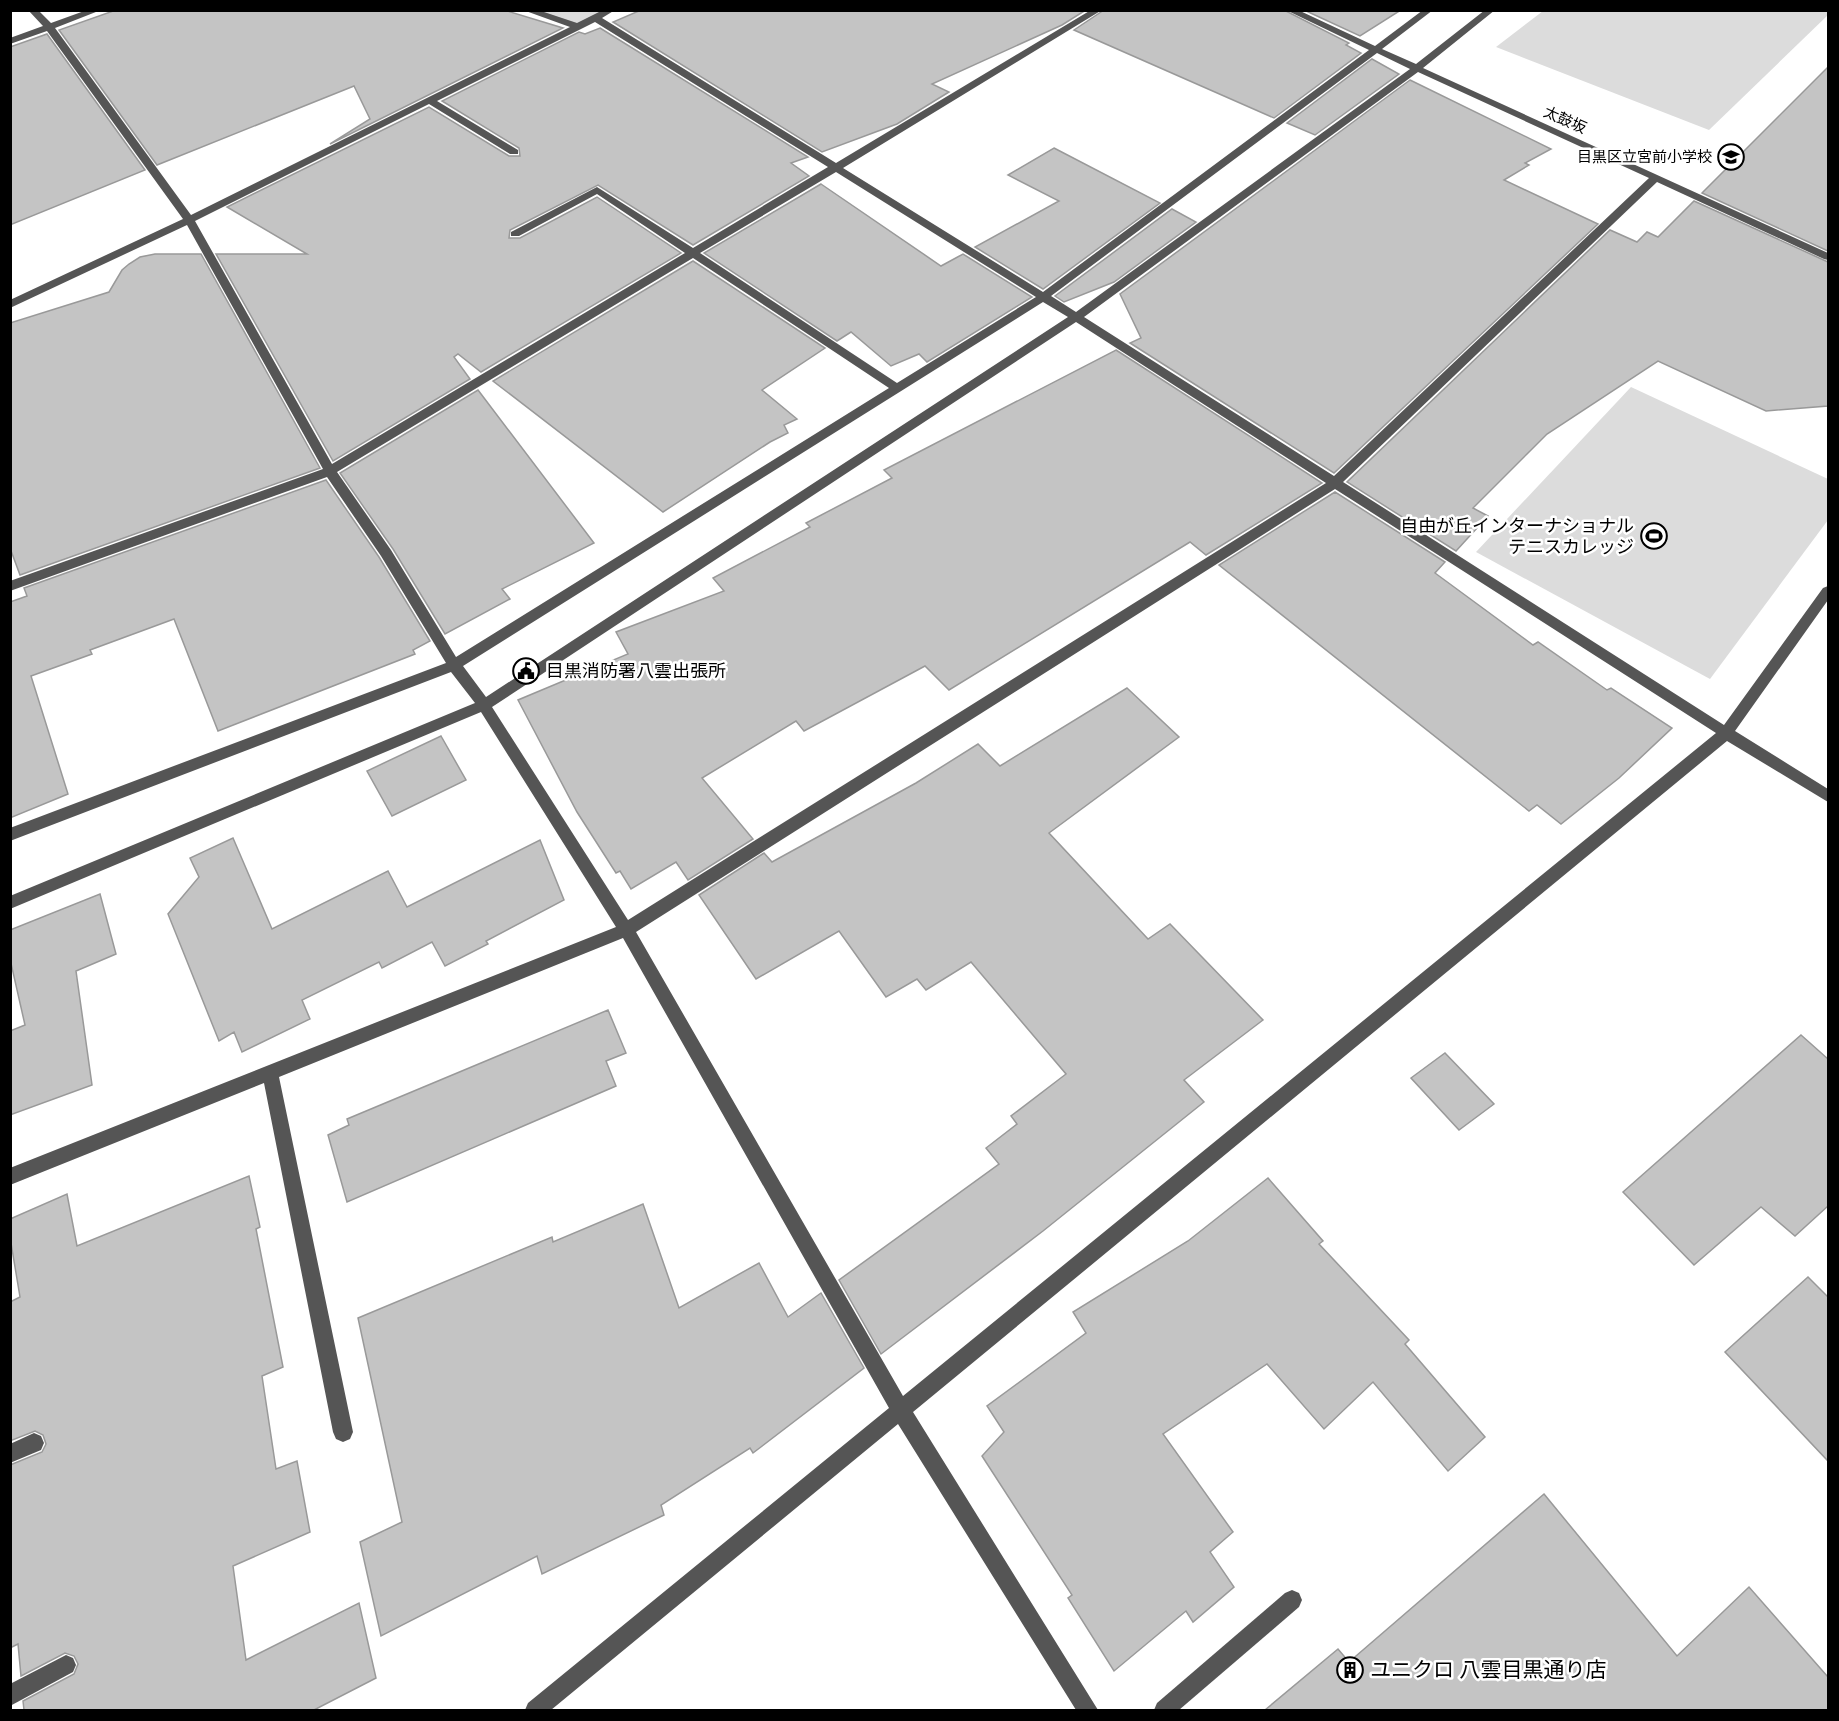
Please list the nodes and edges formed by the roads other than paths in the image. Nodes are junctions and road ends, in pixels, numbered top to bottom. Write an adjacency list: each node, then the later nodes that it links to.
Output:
1 (32, 10): 11 (street)
2 (97, 10): 11 (street)
3 (527, 10): 10 (street)
4 (611, 10): 9 (street)
5 (1098, 10): 17 (street)
6 (1290, 10): 13 (street, 太鼓坂)
7 (1429, 10): 13 (street)
8 (1491, 10): 14 (street)
9 (596, 18): 10 (street); 17 (street)
10 (578, 26): 15 (street)
11 (49, 27): 12 (street); 19 (street)
12 (10, 41)
13 (1376, 50): 14 (street, 太鼓坂); 23 (street)
14 (1416, 69): 18 (street, 太鼓坂); 25 (street)
15 (429, 100): 16 (street); 19 (street)
16 (514, 152)
17 (837, 169): 21 (street); 23 (street)
18 (1655, 178): 22 (street, 太鼓坂); 28 (street)
19 (189, 220): 24 (street); 27 (street)
20 (515, 234): 21 (street)
21 (696, 254): 26 (street); 27 (street)
22 (1828, 256)
23 (1043, 297): 25 (street); 26 (street)
24 (10, 305)
25 (1076, 316): 28 (street); 32 (street)
26 (897, 388): 31 (street)
27 (330, 471): 29 (street); 31 (street)
28 (1335, 483): 33 (street); 37 (street)
29 (10, 586)
30 (1828, 591): 33 (street)
31 (454, 665): 32 (street); 35 (street)
32 (484, 705): 36 (street); 37 (street)
33 (1726, 733): 34 (street); 40 (street)
34 (1828, 796)
35 (10, 836)
36 (10, 903)
37 (626, 930): 38 (street); 40 (street)
38 (270, 1074): 39 (street); 41 (street)
39 (10, 1177)
40 (901, 1412): 47 (street); 48 (street)
41 (343, 1432)
42 (34, 1443): 43 (street)
43 (10, 1454)
44 (1292, 1600): 49 (street)
45 (66, 1665): 46 (street)
46 (10, 1696)
47 (535, 1710)
48 (1088, 1710)
49 (1164, 1710)

